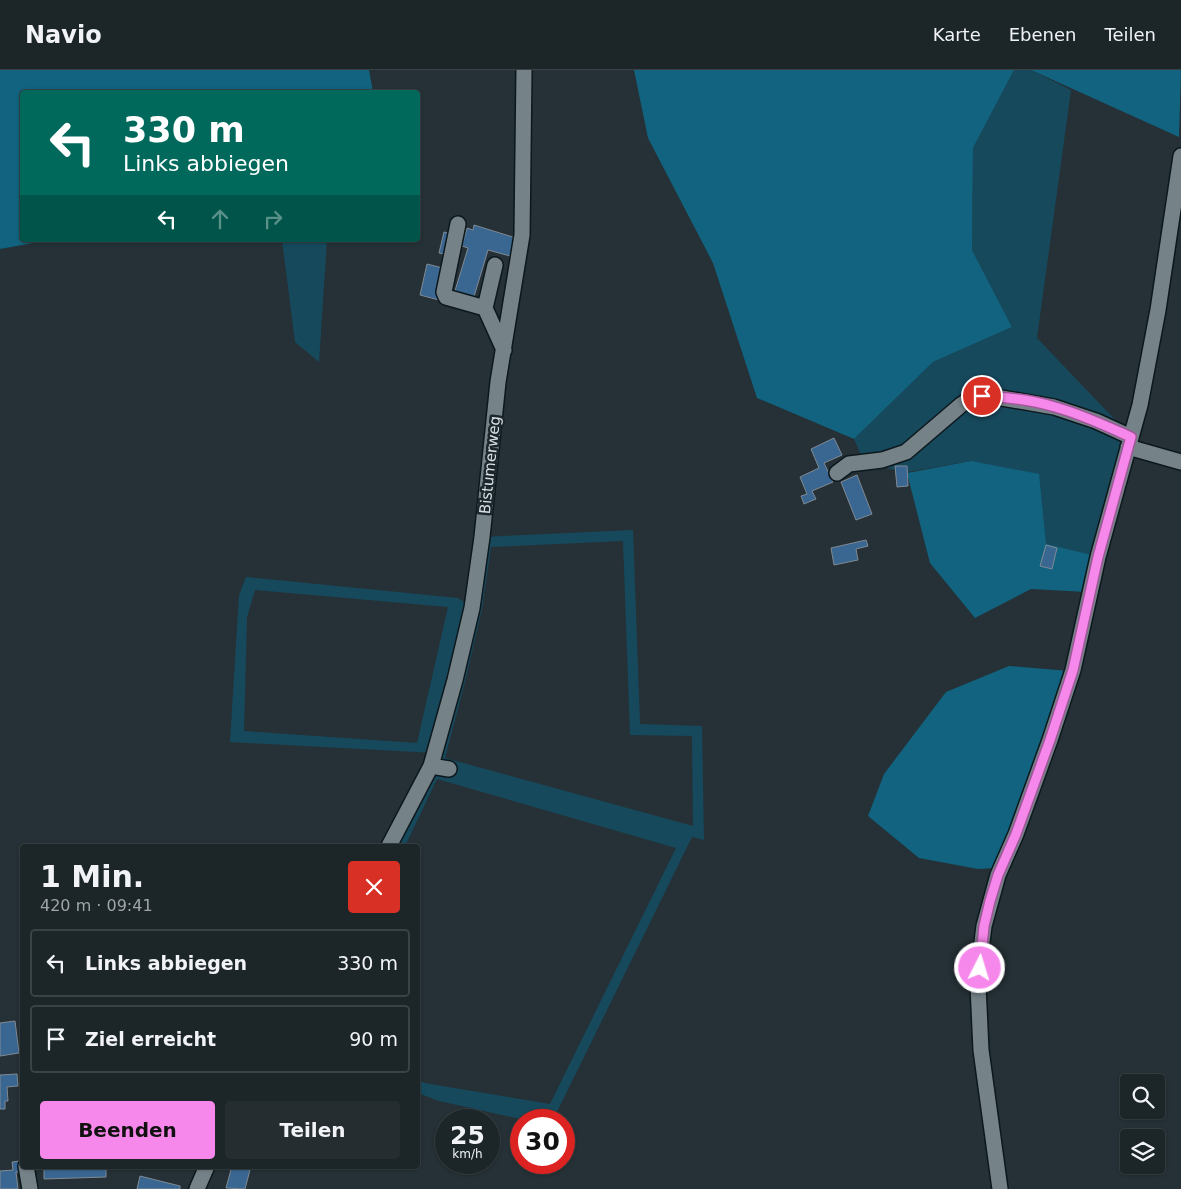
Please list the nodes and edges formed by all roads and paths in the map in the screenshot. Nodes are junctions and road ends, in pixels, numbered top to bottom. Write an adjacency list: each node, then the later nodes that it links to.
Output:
1 (524, 70): 6 (street, Bistumerweg)
2 (1181, 156): 7 (street)
3 (458, 224): 5 (street)
4 (495, 266): 5 (street)
5 (485, 308): 6 (street)
6 (504, 350): 10 (street, Bistumerweg)
7 (1129, 442): 8 (street); 9 (street); 17 (street)
8 (1181, 462)
9 (837, 473)
10 (431, 766): 11 (street); 12 (street, Bistumerweg)
11 (449, 770)
12 (390, 844)
13 (27, 1169): 15 (street)
14 (206, 1169): 16 (street)
15 (30, 1189)
16 (198, 1189)
17 (1000, 1189)

